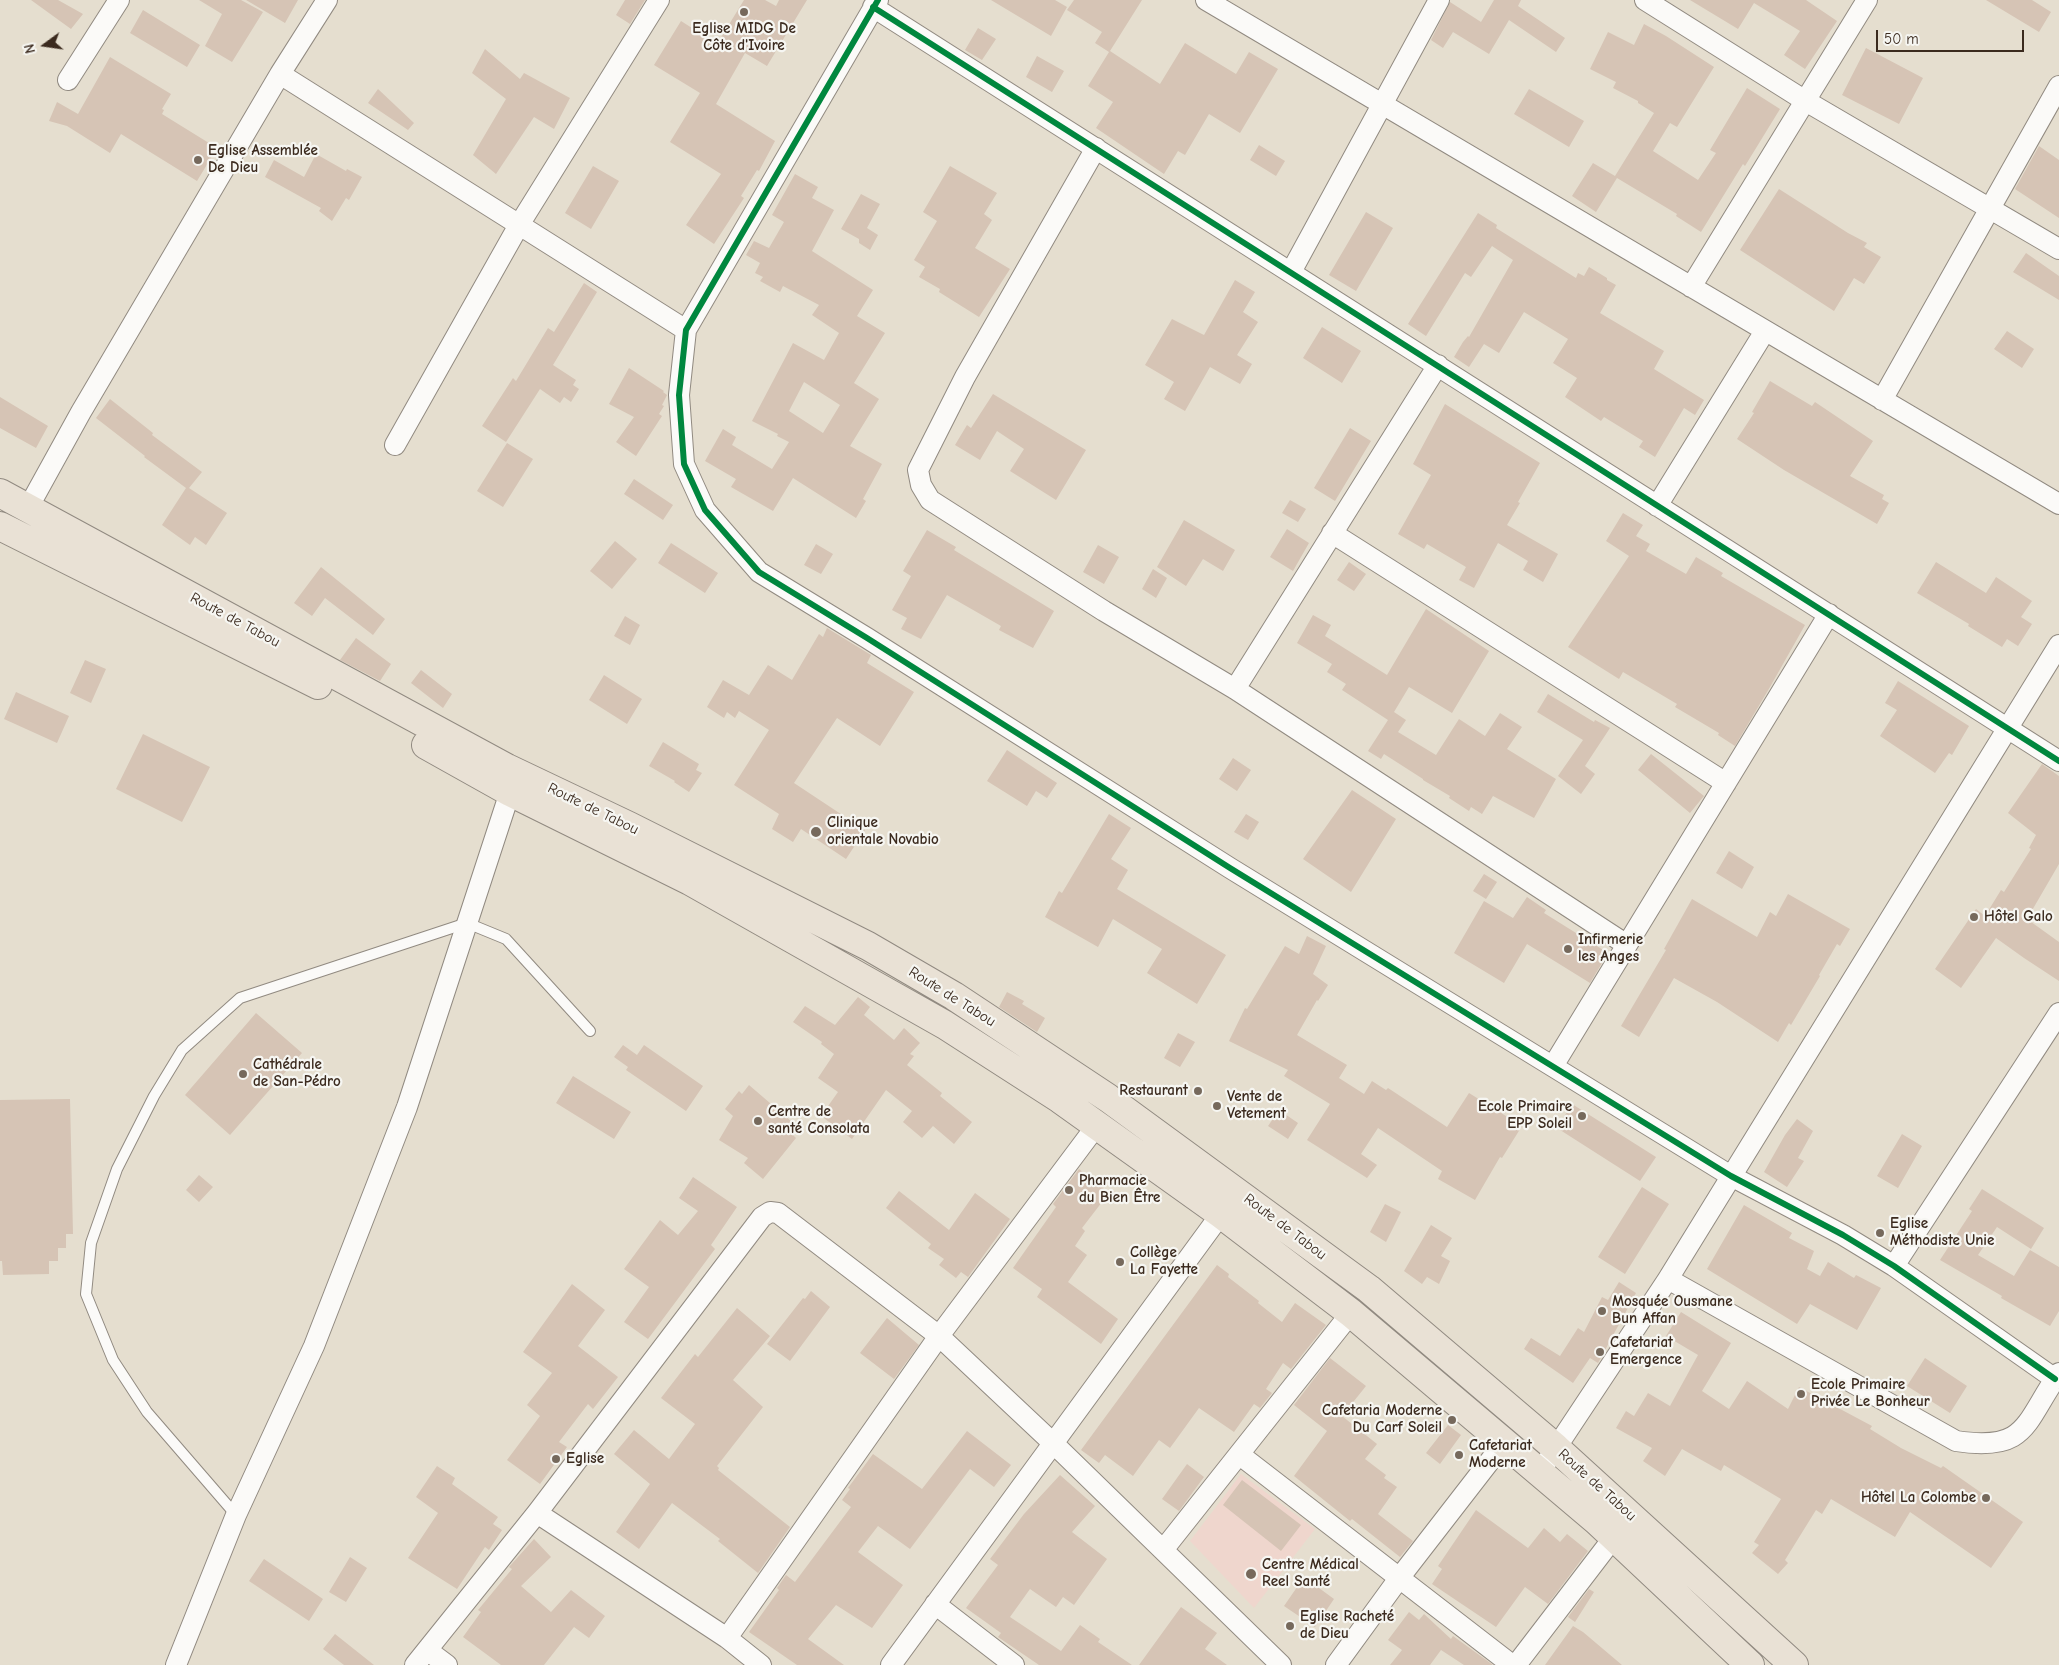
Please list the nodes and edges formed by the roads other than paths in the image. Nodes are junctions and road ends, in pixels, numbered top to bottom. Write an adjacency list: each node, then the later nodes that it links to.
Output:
1 (119, 0): 10 (street)
2 (327, 0): 9 (street)
3 (659, 0): 16 (street)
4 (1206, 0): 13 (street)
5 (1439, 0): 13 (street)
6 (1645, 0): 12 (street)
7 (1867, 0): 12 (street)
8 (875, 3): 14 (street); 20 (street)
9 (280, 74): 16 (street); 28 (street)
10 (68, 80)
11 (2059, 86): 15 (street)
12 (1804, 100): 15 (street); 19 (street)
13 (1382, 104): 18 (street); 19 (street)
14 (1096, 148): 18 (street); 33 (street)
15 (1990, 209): 17 (street); 23 (street)
16 (519, 225): 20 (street); 24 (street)
17 (2059, 249)
18 (1291, 272): 22 (street)
19 (1691, 287): 21 (street)
20 (686, 330): 42 (street)
21 (1765, 331): 23 (street); 27 (street)
22 (1438, 366): 27 (street); 30 (street)
23 (1882, 400): 26 (street)
24 (395, 445)
25 (0, 493): 28 (main road, Route de Tabou)
26 (2059, 504)
27 (1657, 506): 31 (street)
28 (28, 508): 53 (main road, Route de Tabou)
29 (0, 526): 37 (main road, Route de Tabou)
30 (1332, 533): 33 (street); 36 (street)
31 (1829, 614): 34 (street); 36 (street)
32 (2059, 645): 34 (street)
33 (1235, 689): 39 (street)
34 (2008, 728): 35 (street); 44 (street)
35 (2059, 761)
36 (1726, 783): 39 (street)
37 (510, 792): 38 (street); 43 (main road, Route de Tabou)
38 (467, 923): 41 (lane); 57 (street); 57 (lane)
39 (1627, 946): 42 (street)
40 (2059, 1013): 46 (street)
41 (590, 1031)
42 (1553, 1066): 44 (street)
43 (1097, 1125): 45 (main road, Route de Tabou); 49 (street)
44 (1731, 1176): 46 (street); 47 (street)
45 (1221, 1214): 48 (main road, Route de Tabou); 51 (street)
46 (1894, 1266): 50 (street)
47 (1668, 1280): 50 (street); 53 (street)
48 (1351, 1313): 52 (main road, Route de Tabou); 54 (street)
49 (939, 1336): 51 (street); 56 (street); 62 (street)
50 (2057, 1376)
51 (1054, 1444): 59 (street); 61 (street)
52 (1503, 1444): 55 (main road, Route de Tabou); 60 (street)
53 (1556, 1448): 55 (street); 73 (main road, Route de Tabou)
54 (1240, 1456): 59 (street); 60 (street)
55 (1539, 1474): 58 (main road, Route de Tabou)
56 (537, 1513): 62 (street); 63 (street)
57 (236, 1515): 65 (street)
58 (1614, 1537): 64 (main road, Route de Tabou); 72 (street)
59 (1163, 1550): 70 (street)
60 (1400, 1577): 71 (street); 72 (street)
61 (935, 1604): 68 (street); 69 (street)
62 (727, 1638): 67 (street)
63 (421, 1657): 66 (street)
64 (1740, 1661)
65 (176, 1665)
66 (447, 1665)
67 (761, 1665)
68 (891, 1665)
69 (1014, 1665)
70 (1281, 1665)
71 (1336, 1665)
72 (1514, 1665)
73 (1794, 1665)

